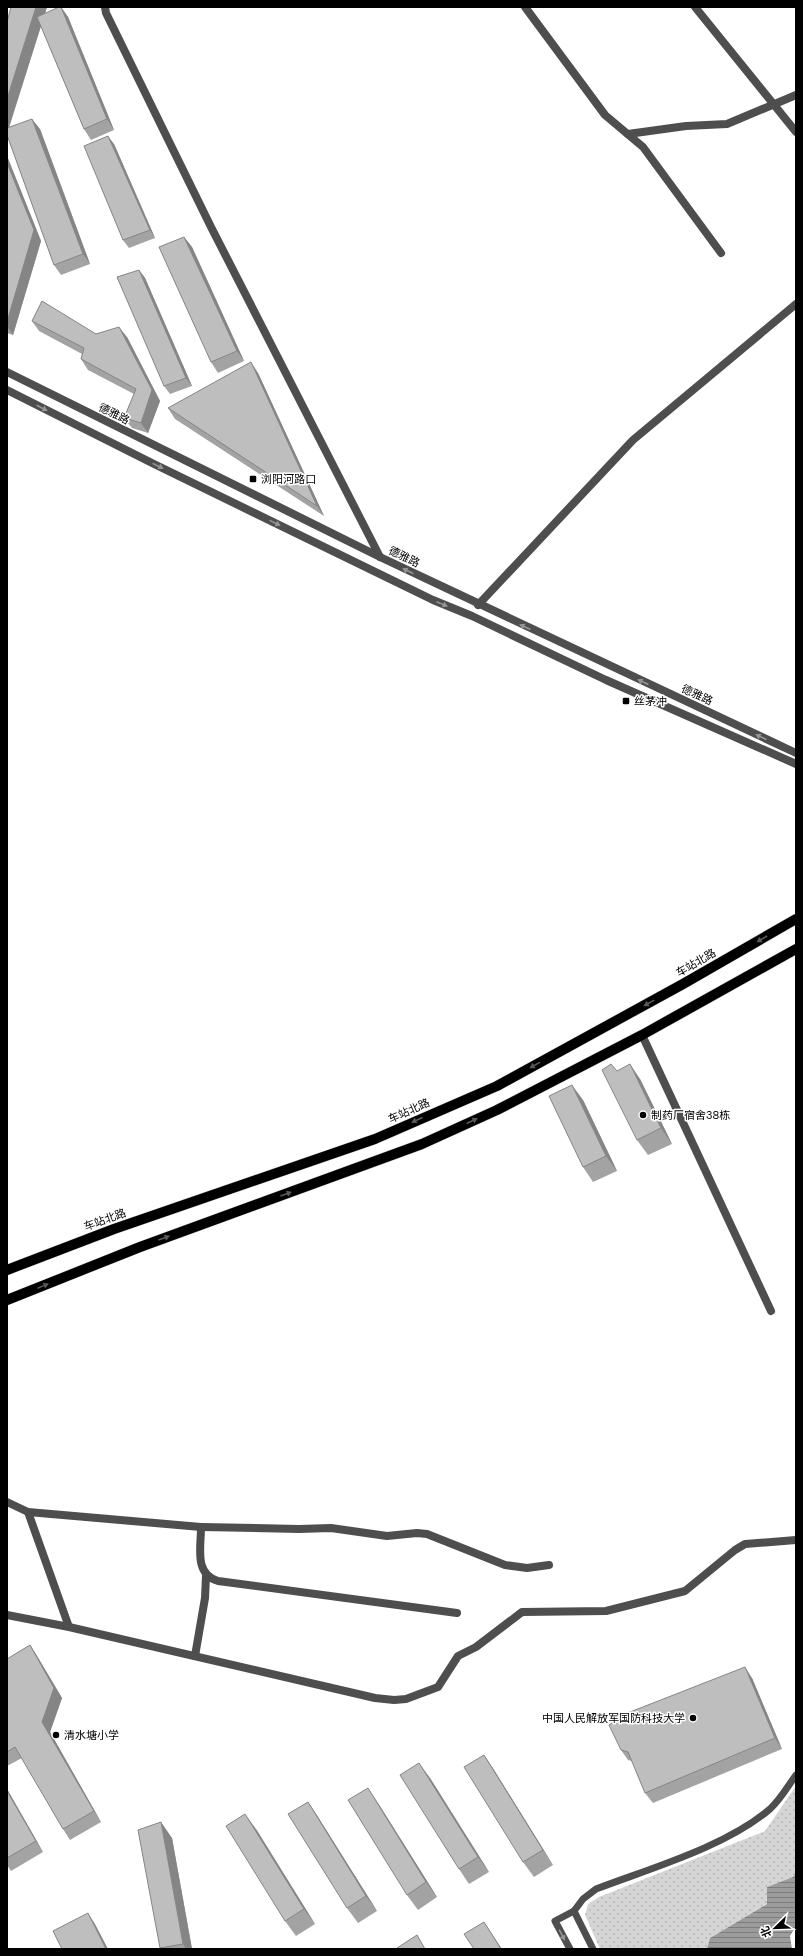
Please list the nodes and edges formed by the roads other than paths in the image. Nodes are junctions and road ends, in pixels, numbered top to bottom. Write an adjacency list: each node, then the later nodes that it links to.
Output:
1 (105, 7): 12 (street)
2 (525, 7): 7 (street)
3 (694, 7): 5 (street)
4 (796, 94): 5 (street)
5 (774, 105): 6 (street); 7 (street)
6 (796, 132)
7 (628, 134): 8 (street)
8 (721, 253)
9 (796, 304): 13 (street)
10 (7, 372): 12 (street, 德雅路)
11 (7, 390): 15 (street, 德雅路, one-way to 15)
12 (380, 558): 13 (street, 德雅路, one-way to 12)
13 (478, 605): 14 (street, 德雅路, one-way to 13)
14 (796, 753)
15 (796, 764)
16 (796, 919): 19 (main road, 车站北路, one-way to 19)
17 (796, 950): 18 (main road)
18 (642, 1036): 20 (main road, one-way to 18); 21 (street)
19 (7, 1270)
20 (7, 1300)
21 (771, 1311)
22 (7, 1502): 23 (street)
23 (28, 1512): 24 (street); 30 (street)
24 (201, 1527): 26 (street); 27 (street)
25 (796, 1540): 31 (street)
26 (549, 1565)
27 (206, 1576): 28 (street); 31 (street)
28 (457, 1613)
29 (7, 1615): 30 (street)
30 (69, 1627): 31 (street)
31 (195, 1656)
32 (796, 1775): 33 (lane)
33 (574, 1911): 34 (lane, one-way to 34); 35 (lane)
34 (570, 1949)
35 (593, 1949)

